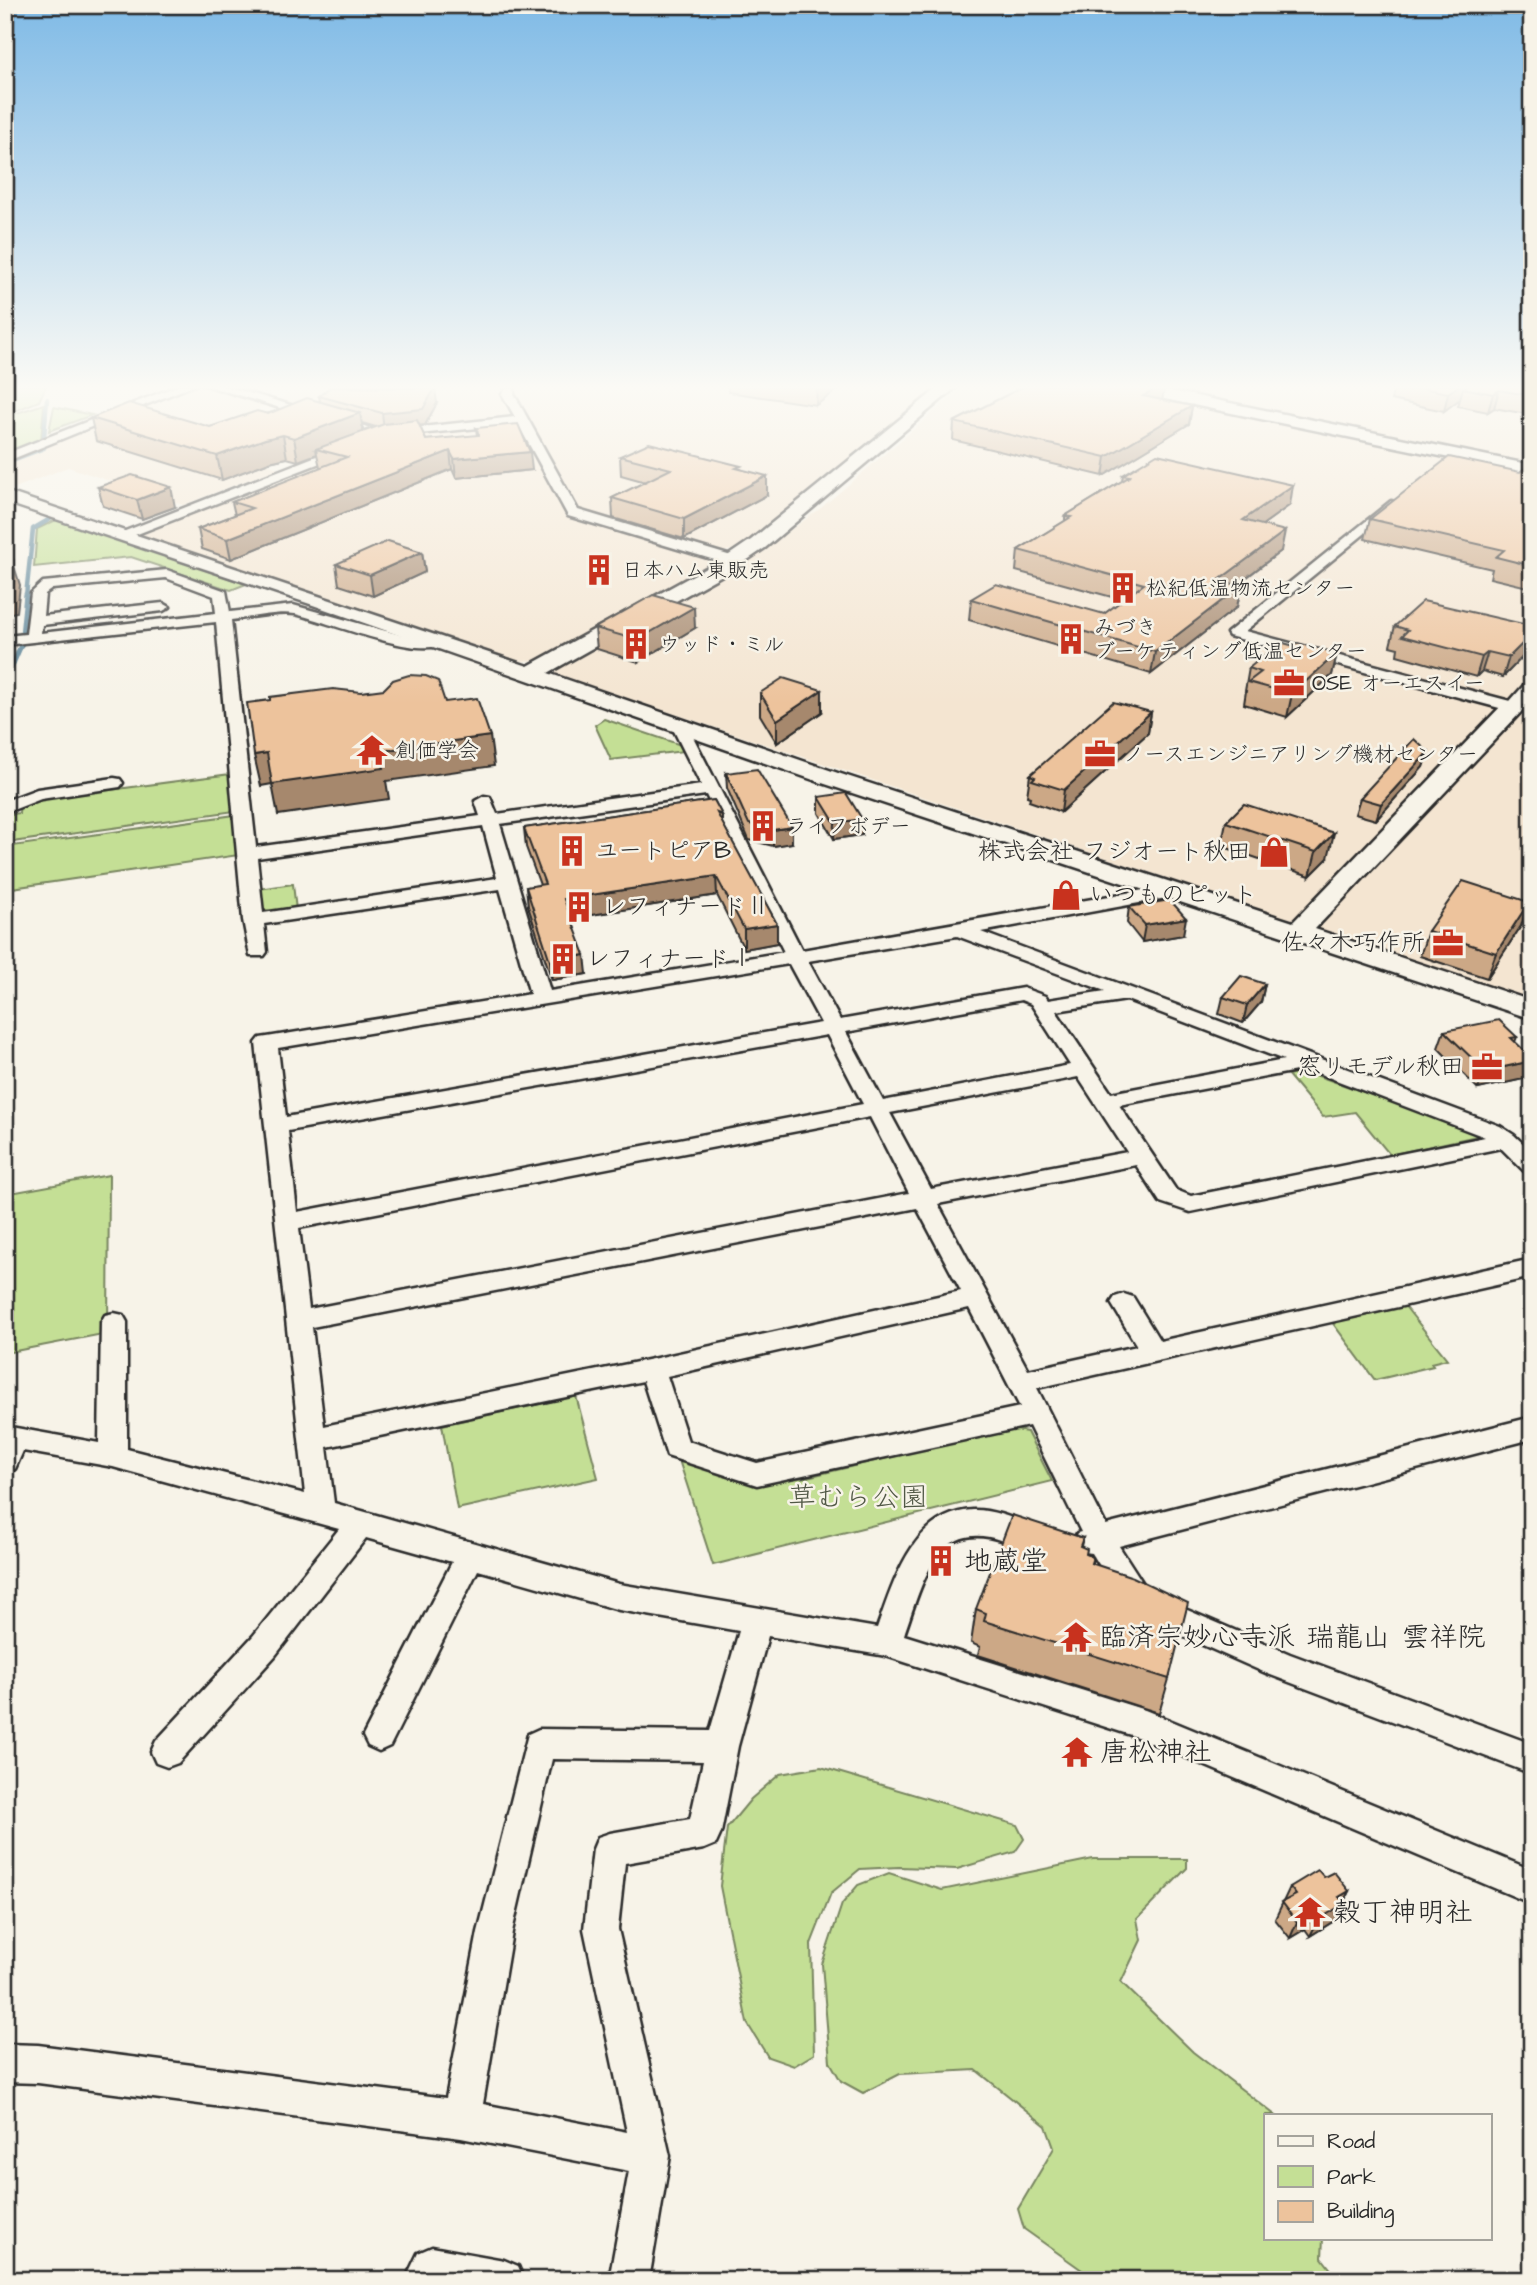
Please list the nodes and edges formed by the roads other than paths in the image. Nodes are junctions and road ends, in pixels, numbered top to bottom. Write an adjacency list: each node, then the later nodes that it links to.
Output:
1 (239, 491): 6 (street)
2 (561, 491): 7 (street)
3 (823, 491): 7 (street)
4 (5, 496): 6 (street)
5 (1401, 497): 15 (street)
6 (121, 535): 12 (street)
7 (733, 561): 13 (street)
8 (223, 609): 9 (street); 9 (street); 10 (street); 12 (street); 21 (street)
9 (35, 621): 10 (street)
10 (33, 638): 11 (street)
11 (5, 641)
12 (437, 642): 13 (street)
13 (530, 674): 16 (street)
14 (1532, 686): 15 (street)
15 (1513, 707): 26 (street)
16 (679, 725): 18 (street); 23 (street)
17 (114, 783): 19 (street)
18 (712, 789): 20 (street); 28 (street)
19 (5, 807)
20 (486, 810): 21 (street); 22 (street)
21 (247, 854): 24 (street)
22 (508, 882): 24 (street); 30 (street)
23 (1172, 891): 25 (street); 26 (street)
24 (253, 920): 27 (street)
25 (958, 930): 28 (street); 29 (street)
26 (1298, 932): 32 (street)
27 (257, 952)
28 (796, 957): 30 (street); 33 (street)
29 (1133, 993): 31 (street); 34 (street)
30 (542, 999): 38 (street)
31 (1043, 1007): 33 (street); 35 (street)
32 (1532, 1010)
33 (835, 1026): 37 (street); 38 (street)
34 (1307, 1062): 36 (street); 39 (street)
35 (1085, 1069): 36 (street); 37 (street)
36 (1106, 1101): 40 (street)
37 (878, 1108): 42 (street); 43 (street)
38 (277, 1126): 43 (street)
39 (1506, 1140): 40 (street); 41 (street)
40 (1143, 1156): 42 (street)
41 (1532, 1166)
42 (924, 1197): 45 (street); 47 (street)
43 (286, 1222): 47 (street)
44 (1532, 1268): 49 (street)
45 (977, 1297): 50 (street); 51 (street)
46 (1124, 1303): 49 (street)
47 (299, 1320): 54 (street)
48 (114, 1322): 56 (street)
49 (1153, 1352): 51 (street)
50 (652, 1369): 52 (street); 54 (street)
51 (1021, 1381): 52 (street)
52 (1037, 1413): 59 (street)
53 (1532, 1428): 59 (street)
54 (313, 1440): 57 (street)
55 (8, 1446): 56 (street)
56 (113, 1456): 57 (street)
57 (321, 1510): 58 (street)
58 (360, 1524): 60 (street); 65 (street)
59 (1099, 1539): 62 (street); 66 (street)
60 (471, 1555): 61 (street); 63 (street)
61 (758, 1619): 62 (street); 64 (street)
62 (886, 1643): 67 (street)
63 (379, 1736)
64 (722, 1746): 69 (street); 70 (street)
65 (167, 1752)
66 (1532, 1759)
67 (1532, 1887)
68 (5, 2063): 69 (street)
69 (461, 2119): 70 (street)
70 (651, 2156): 73 (street)
71 (425, 2280): 72 (street)
72 (504, 2280)
73 (629, 2280)

